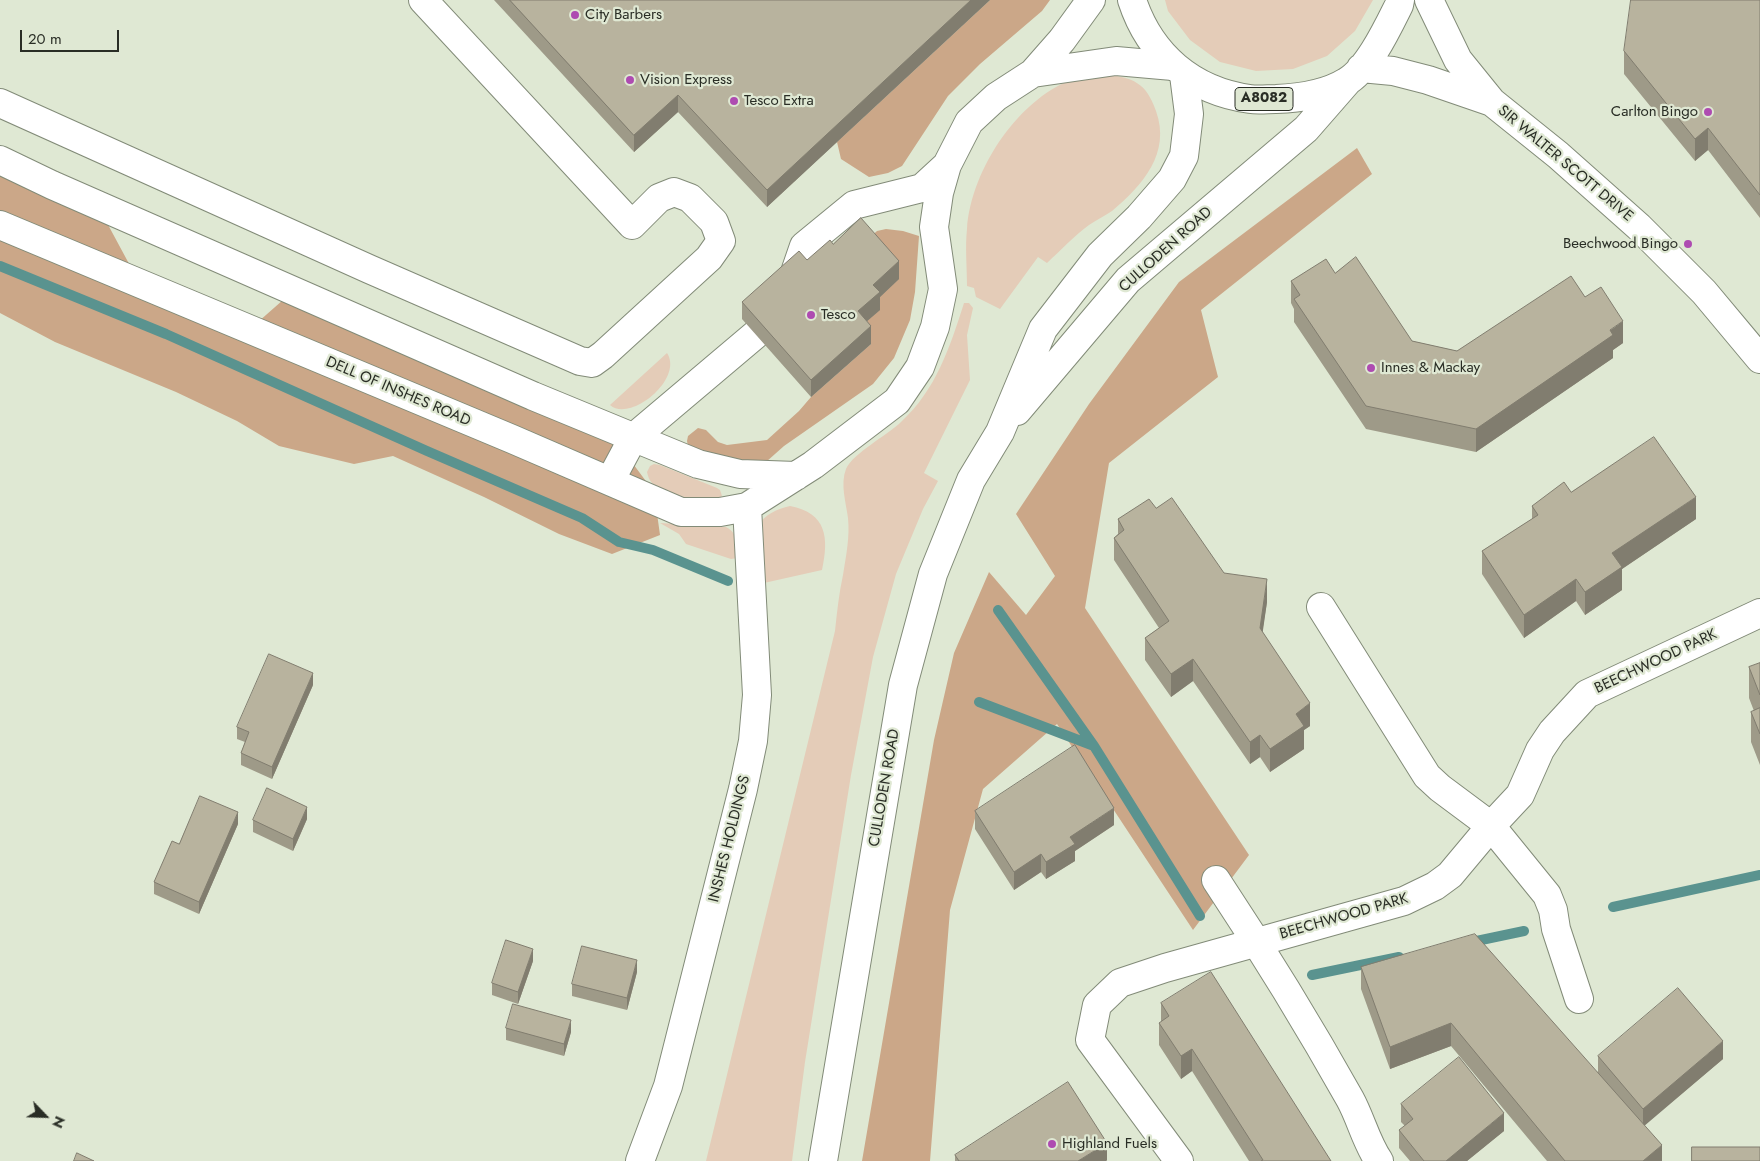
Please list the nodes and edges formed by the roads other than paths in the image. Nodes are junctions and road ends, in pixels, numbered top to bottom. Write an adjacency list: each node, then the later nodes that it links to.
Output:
1 (423, 0): 10 (street)
2 (1091, 0): 7 (street, DELL OF INSHES ROAD)
3 (1132, 0): 6 (street, A8082)
4 (1400, 0): 8 (street, CULLODEN ROAD)
5 (1429, 0): 9 (street, SIR WALTER SCOTT DRIVE / A8082)
6 (1179, 70): 7 (street, DELL OF INSHES ROAD); 8 (street, A8082); 15 (street, CULLODEN ROAD)
7 (1033, 73): 12 (street, DELL OF INSHES ROAD)
8 (1354, 75): 9 (street, SIR WALTER SCOTT DRIVE / A8082); 15 (street, CULLODEN ROAD)
9 (1492, 102): 14 (street, SIR WALTER SCOTT DRIVE / A8082)
10 (0, 103)
11 (0, 160): 16 (street)
12 (947, 165): 16 (street); 17 (street, DELL OF INSHES ROAD)
13 (0, 225): 18 (street, DELL OF INSHES ROAD)
14 (1760, 359)
15 (1000, 432): 27 (street, CULLODEN ROAD)
16 (633, 438): 17 (street); 18 (street)
17 (796, 476): 19 (street, DELL OF INSHES ROAD)
18 (610, 481): 19 (street, DELL OF INSHES ROAD)
19 (746, 507): 26 (street, INSHES HOLDINGS)
20 (1321, 607): 22 (street)
21 (1760, 613): 22 (street, BEECHWOOD PARK)
22 (1490, 826): 24 (street, BEECHWOOD PARK); 25 (street)
23 (1216, 880): 24 (street)
24 (1257, 942): 28 (street, BEECHWOOD PARK); 29 (street)
25 (1579, 998)
26 (640, 1161)
27 (823, 1161)
28 (1179, 1161)
29 (1379, 1161)

